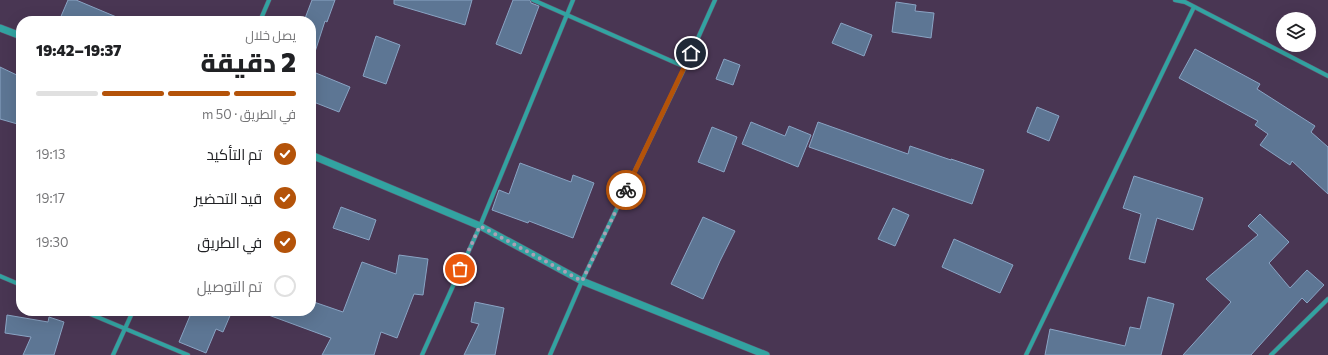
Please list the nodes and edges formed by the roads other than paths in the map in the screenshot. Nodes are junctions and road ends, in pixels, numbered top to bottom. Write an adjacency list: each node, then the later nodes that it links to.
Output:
1 (269, 0): 8 (street)
2 (533, 0): 7 (street)
3 (573, 0): 7 (street)
4 (715, 0): 11 (street)
5 (1175, 0): 6 (street)
6 (1194, 7): 12 (street); 27 (street)
7 (567, 15): 11 (street); 14 (street)
8 (262, 16)
9 (0, 28): 10 (street)
10 (16, 34)
11 (685, 67): 16 (street)
12 (1328, 76)
13 (316, 156): 14 (street)
14 (480, 226): 16 (street); 24 (street)
15 (0, 276): 17 (street)
16 (582, 281): 25 (street); 26 (street)
17 (16, 283)
18 (1328, 299): 28 (street)
19 (96, 316): 21 (street)
20 (131, 316): 21 (street)
21 (126, 329): 22 (street); 23 (street)
22 (113, 355)
23 (188, 355)
24 (422, 355)
25 (550, 355)
26 (766, 355)
27 (1026, 355)
28 (1271, 355)

